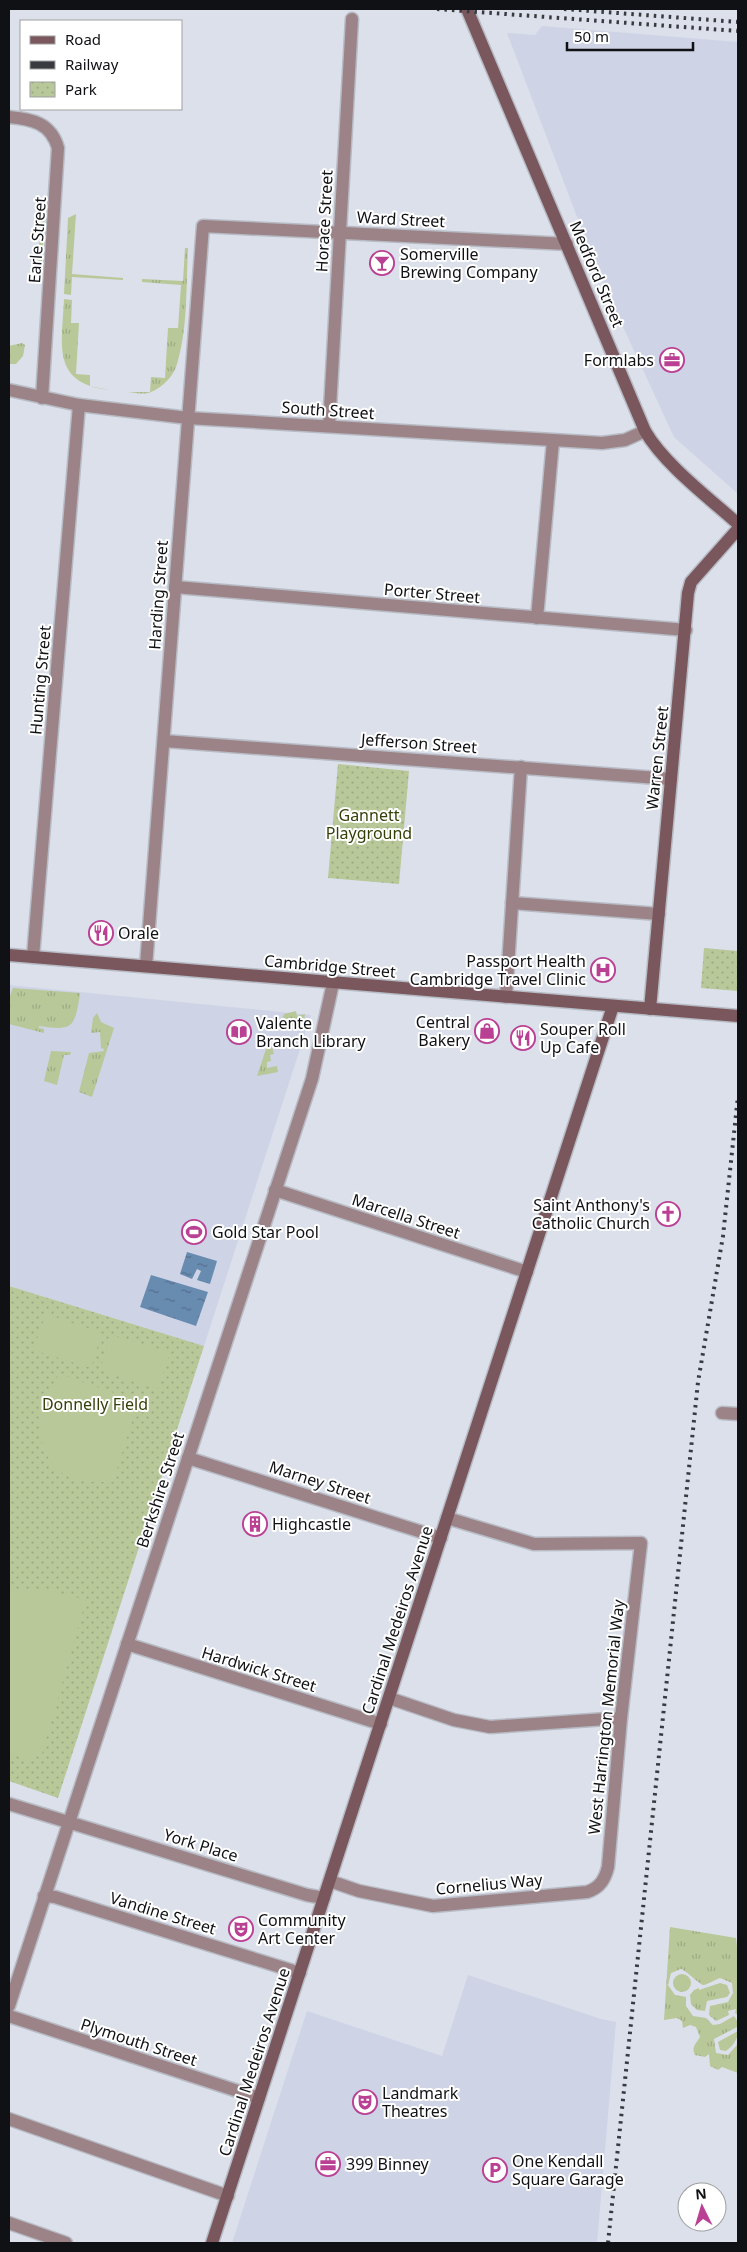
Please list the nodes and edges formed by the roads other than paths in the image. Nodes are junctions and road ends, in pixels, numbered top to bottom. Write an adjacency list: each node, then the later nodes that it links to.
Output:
1 (466, 9): 6 (main road, Medford Street)
2 (352, 19): 5 (street, Horace Street)
3 (9, 117): 8 (street, Earle Street)
4 (203, 226): 5 (street, Ward Street); 10 (street, Harding Street)
5 (340, 233): 6 (street, Ward Street); 11 (street, Horace Street)
6 (567, 244): 12 (main road, Medford Street)
7 (9, 390): 8 (street, South Street)
8 (42, 398): 9 (street, South Street)
9 (79, 405): 10 (street, South Street); 25 (street, Hunting Street)
10 (188, 418): 11 (street, South Street); 16 (street, Harding Street)
11 (329, 426): 13 (street, South Street)
12 (645, 431): 13 (street, South Street); 14 (main road, Medford Street)
13 (552, 441): 17 (street)
14 (738, 524)
15 (738, 529): 18 (main road, Warren Street)
16 (175, 588): 17 (street, Porter Street); 19 (street, Harding Street)
17 (537, 618): 18 (street, Porter Street)
18 (686, 630): 21 (main road, Warren Street)
19 (164, 741): 20 (street, Jefferson Street); 26 (street, Harding Street)
20 (521, 767): 21 (street, Jefferson Street); 22 (street)
21 (671, 779): 23 (main road, Warren Street)
22 (512, 903): 23 (street); 28 (street)
23 (658, 914): 30 (main road, Warren Street)
24 (9, 954): 25 (main road, Cambridge Street)
25 (33, 957): 26 (main road, Cambridge Street)
26 (146, 966): 27 (main road, Cambridge Street)
27 (333, 983): 28 (main road, Cambridge Street); 32 (street, Berkshire Street)
28 (506, 997): 29 (main road, Cambridge Street)
29 (613, 1006): 30 (main road, Cambridge Street); 33 (main road, Cardinal Medeiros Avenue)
30 (650, 1009): 31 (main road, Cambridge Street)
31 (738, 1016)
32 (275, 1190): 33 (street, Marcella Street); 36 (street, Berkshire Street)
33 (527, 1272): 37 (main road, Cardinal Medeiros Avenue)
34 (722, 1413): 35 (street)
35 (738, 1414)
36 (188, 1458): 38 (street, Marney Street); 39 (street, Berkshire Street)
37 (447, 1518): 38 (main road, Cardinal Medeiros Avenue); 41 (street, West Harrington Memorial Way)
38 (441, 1538): 40 (main road, Cardinal Medeiros Avenue)
39 (127, 1644): 42 (street, Hardwick Street); 44 (street, Berkshire Street)
40 (389, 1698): 41 (street); 42 (main road, Cardinal Medeiros Avenue)
41 (621, 1718): 46 (street, West Harrington Memorial Way)
42 (381, 1724): 45 (main road, Cardinal Medeiros Avenue)
43 (9, 1804): 44 (street, York Place)
44 (68, 1822): 47 (street, Berkshire Street); 48 (street, York Place)
45 (330, 1881): 46 (street, Cornelius Way); 48 (main road, Cardinal Medeiros Avenue)
46 (594, 1890)
47 (44, 1896): 49 (street, Vandine Street); 50 (street, Berkshire Street)
48 (324, 1898): 49 (main road, Cardinal Medeiros Avenue)
49 (300, 1973): 52 (main road, Cardinal Medeiros Avenue)
50 (9, 2006)
51 (9, 2016): 52 (street, Plymouth Street)
52 (259, 2098): 54 (main road, Cardinal Medeiros Avenue)
53 (9, 2119): 54 (street)
54 (228, 2196): 57 (main road, Cardinal Medeiros Avenue)
55 (9, 2223): 56 (street)
56 (66, 2243)
57 (212, 2243)

